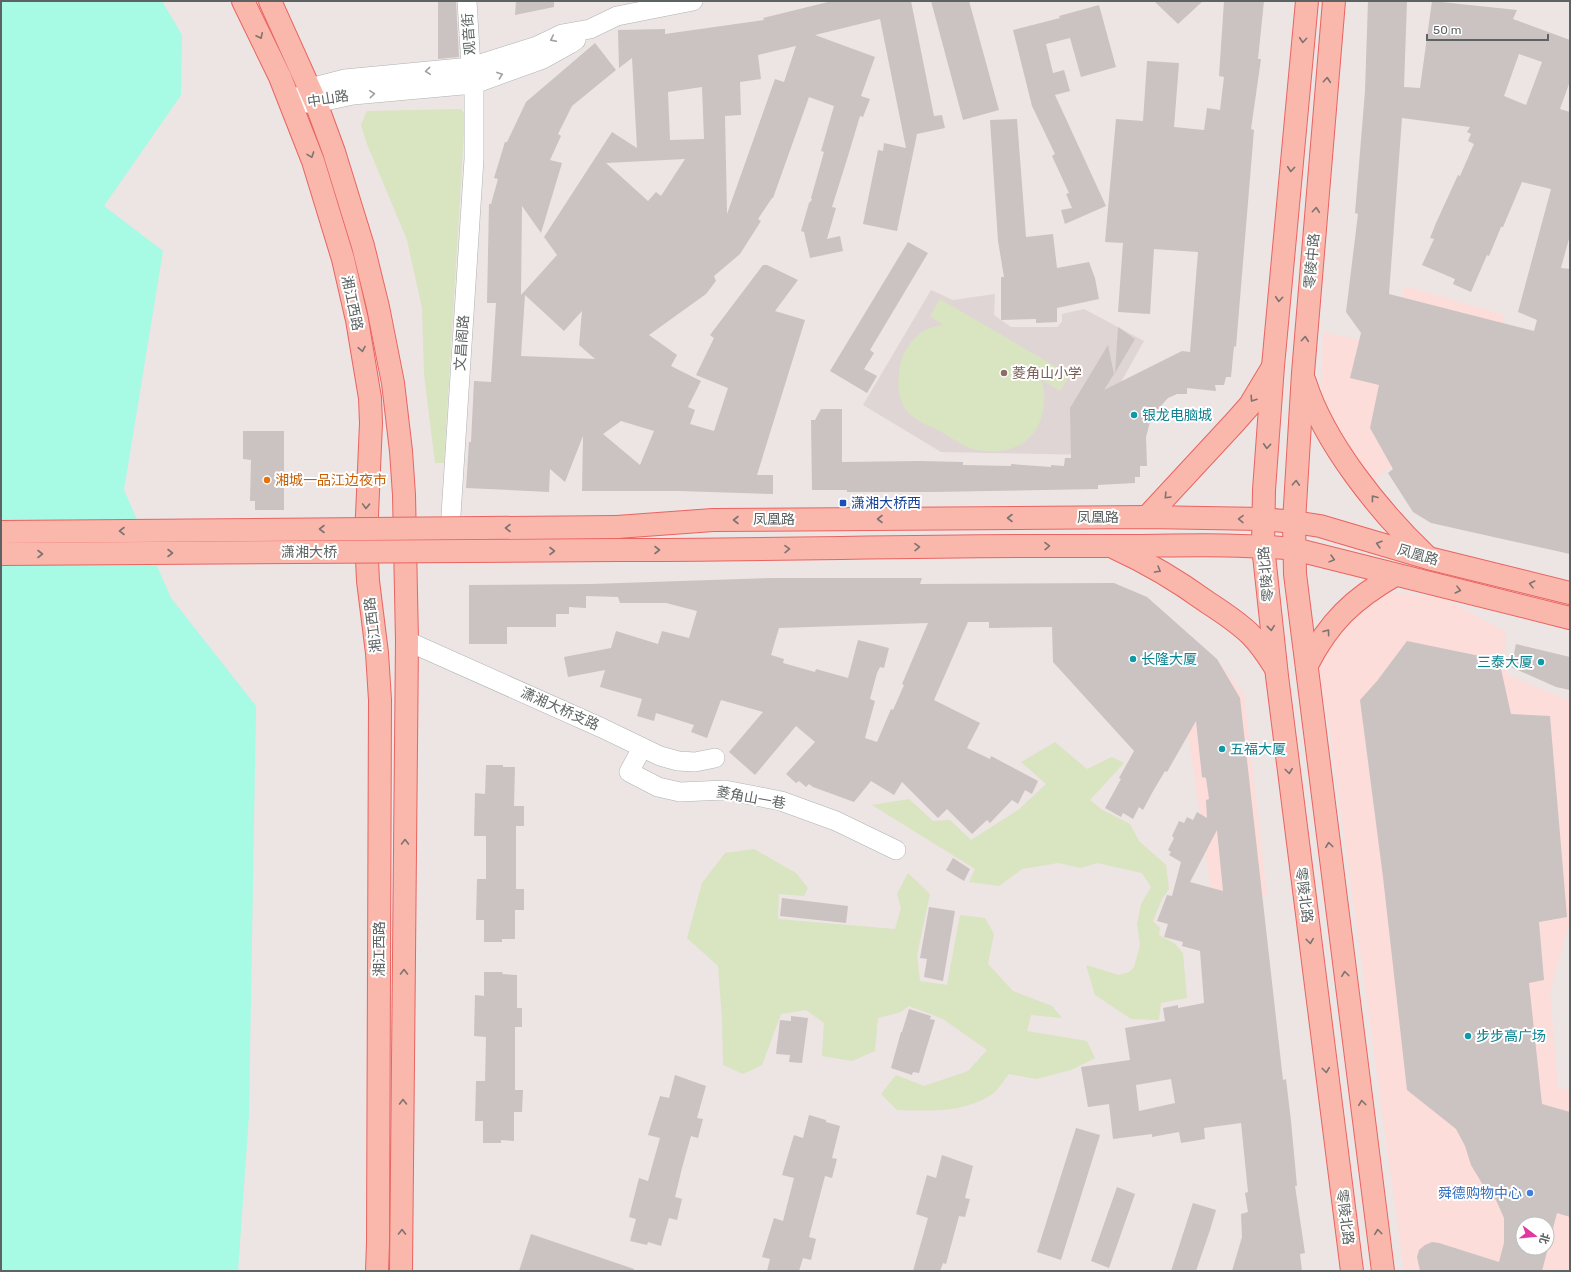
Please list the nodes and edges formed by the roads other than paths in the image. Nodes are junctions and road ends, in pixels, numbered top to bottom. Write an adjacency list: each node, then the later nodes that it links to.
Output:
1 (243, 1): 9 (main road, 湘江西路, one-way to 9)
2 (270, 1): 8 (main road, 湘江西路)
3 (467, 1): 7 (street, 观音街)
4 (693, 1): 7 (street, 中山路)
5 (1307, 1): 10 (main road, 零陵中路, one-way to 10)
6 (1334, 1): 11 (main road, 零陵中路, one-way to 6)
7 (473, 75): 8 (street, 中山路); 17 (street, 文昌阁路)
8 (313, 95): 9 (street, 中山路); 27 (main road, 湘江西路)
9 (292, 104): 33 (main road, 湘江西路, one-way to 33)
10 (1273, 366): 12 (main road, one-way to 12); 13 (main road, 零陵中路, one-way to 13)
11 (1302, 373): 14 (main road, 零陵中路, one-way to 11); 23 (main road, one-way to 11)
12 (1147, 517): 13 (main road, 凤凰路, one-way to 12); 15 (main road, 凤凰路, one-way to 15)
13 (1263, 519): 14 (main road, 凤凰路); 19 (main road, 零陵北路)
14 (1294, 522): 20 (main road, 零陵北路); 23 (main road, 凤凰路, one-way to 14)
15 (617, 527): 16 (main road, 潇湘大桥, one-way to 16, bridge)
16 (1, 532)
17 (523, 544)
18 (1110, 546): 19 (main road, 凤凰路); 21 (main road, 凤凰路, one-way to 18); 29 (main road, one-way to 29)
19 (1262, 546): 20 (main road, 凤凰路); 29 (main road, 零陵北路, one-way to 29)
20 (1294, 549): 24 (main road, 凤凰路, one-way to 24); 28 (main road, 零陵北路)
21 (618, 550): 22 (main road, 潇湘大桥, one-way to 21, bridge)
22 (1, 554)
23 (1428, 558): 25 (main road, 凤凰路, one-way to 23)
24 (1395, 575): 26 (main road, 凤凰路, one-way to 26); 28 (main road, one-way to 24)
25 (1570, 593)
26 (1570, 618)
27 (407, 641): 30 (street, 潇湘大桥支路); 34 (main road, 湘江西路, one-way to 27)
28 (1307, 665): 36 (main road, 零陵北路, one-way to 28)
29 (1276, 668): 35 (main road, 零陵北路, one-way to 35)
30 (642, 748): 31 (street, 潇湘大桥支路); 32 (street, 菱角山一巷)
31 (715, 758)
32 (896, 850)
33 (377, 1271)
34 (401, 1271)
35 (1352, 1271)
36 (1383, 1271)

